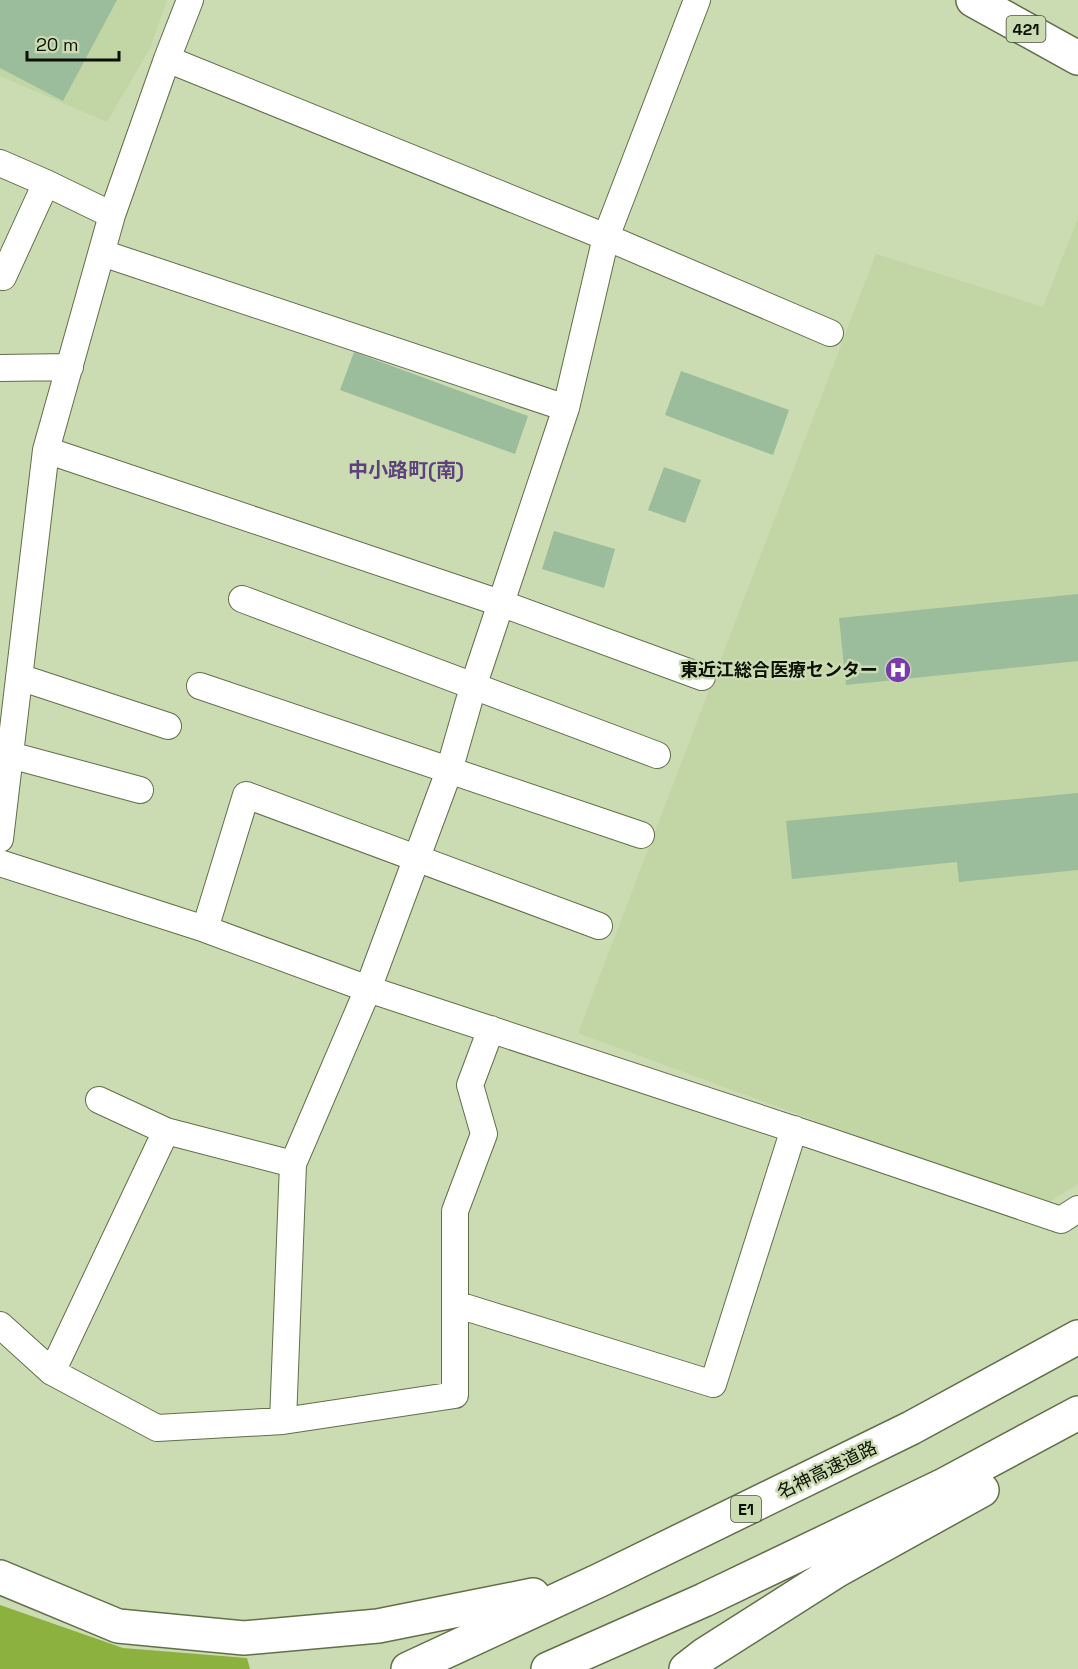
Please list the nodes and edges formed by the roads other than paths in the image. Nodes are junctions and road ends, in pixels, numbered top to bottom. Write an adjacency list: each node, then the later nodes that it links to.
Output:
1 (190, 0): 5 (street)
2 (697, 0): 9 (street)
3 (973, 0): 4 (highway, 421)
4 (1078, 58)
5 (167, 59): 8 (street); 9 (street)
6 (0, 163): 7 (street)
7 (46, 183): 8 (street); 11 (street)
8 (112, 215): 10 (street)
9 (606, 237): 12 (street); 15 (street)
10 (102, 253): 14 (street); 15 (street)
11 (3, 277)
12 (830, 333)
13 (0, 368): 14 (street)
14 (70, 368): 16 (street)
15 (566, 408): 18 (street)
16 (46, 450): 18 (street); 19 (street)
17 (242, 599): 22 (street)
18 (500, 603): 20 (street); 22 (street)
19 (19, 677): 23 (street); 24 (street)
20 (702, 677)
21 (200, 686): 26 (street)
22 (473, 687): 25 (street); 26 (street)
23 (168, 726)
24 (10, 755): 27 (street); 29 (street)
25 (657, 755)
26 (449, 771): 28 (street); 30 (street)
27 (140, 790)
28 (641, 835)
29 (0, 839)
30 (417, 858): 32 (street); 33 (street); 34 (street)
31 (0, 863): 33 (street)
32 (599, 926)
33 (205, 929): 34 (street)
34 (368, 989): 35 (street); 39 (street)
35 (491, 1029): 37 (street); 41 (street)
36 (99, 1100): 38 (street)
37 (794, 1129): 40 (street); 41 (street)
38 (166, 1131): 39 (street); 44 (street)
39 (293, 1164): 46 (street)
40 (1078, 1209)
41 (454, 1304): 46 (street)
42 (0, 1325): 44 (street)
43 (1078, 1337): 49 (highway, 名神高速道路 / E1)
44 (52, 1372): 46 (street)
45 (1078, 1413): 51 (highway)
46 (284, 1421)
47 (1078, 1436): 52 (highway)
48 (0, 1577): 49 (highway)
49 (600, 1580): 50 (highway, 名神高速道路 / E1)
50 (408, 1669)
51 (548, 1669)
52 (686, 1669)

